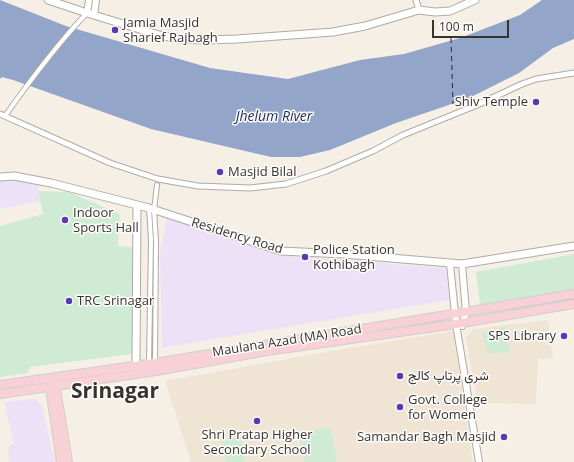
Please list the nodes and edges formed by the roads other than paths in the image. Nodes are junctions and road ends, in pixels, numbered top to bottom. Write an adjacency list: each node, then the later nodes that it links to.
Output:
1 (48, 0): 7 (main road)
2 (89, 0): 7 (street)
3 (96, 0): 7 (street)
4 (416, 0): 6 (street)
5 (476, 0): 6 (main road)
6 (419, 10): 7 (main road)
7 (91, 14): 9 (street)
8 (574, 73): 11 (street)
9 (2, 116): 11 (street)
10 (0, 177): 12 (main road, Residency Road)
11 (158, 182): 13 (street)
12 (137, 205): 13 (main road, Residency Road); 23 (main road)
13 (152, 209): 15 (main road, Residency Road); 22 (street)
14 (574, 246): 16 (main road, Residency Road)
15 (450, 264): 16 (main road, Residency Road); 20 (street)
16 (462, 264): 19 (street)
17 (574, 294): 19 (main road, Maulana Azad (MA) Road)
18 (574, 304): 21 (main road, Maulana Azad (MA) Road)
19 (466, 312): 20 (main road, Maulana Azad (MA) Road); 21 (street)
20 (456, 314): 21 (street); 22 (main road, Maulana Azad (MA) Road)
21 (460, 324): 24 (main road, Maulana Azad (MA) Road); 29 (street)
22 (152, 363): 23 (main road, Maulana Azad (MA) Road)
23 (136, 365): 24 (main road, Maulana Azad (MA) Road)
24 (52, 382): 25 (main road, Maulana Azad (MA) Road); 26 (main road, Maulana Azad (MA) Road); 27 (main road); 28 (main road)
25 (0, 385)
26 (0, 394)
27 (61, 462)
28 (68, 462)
29 (479, 462)

